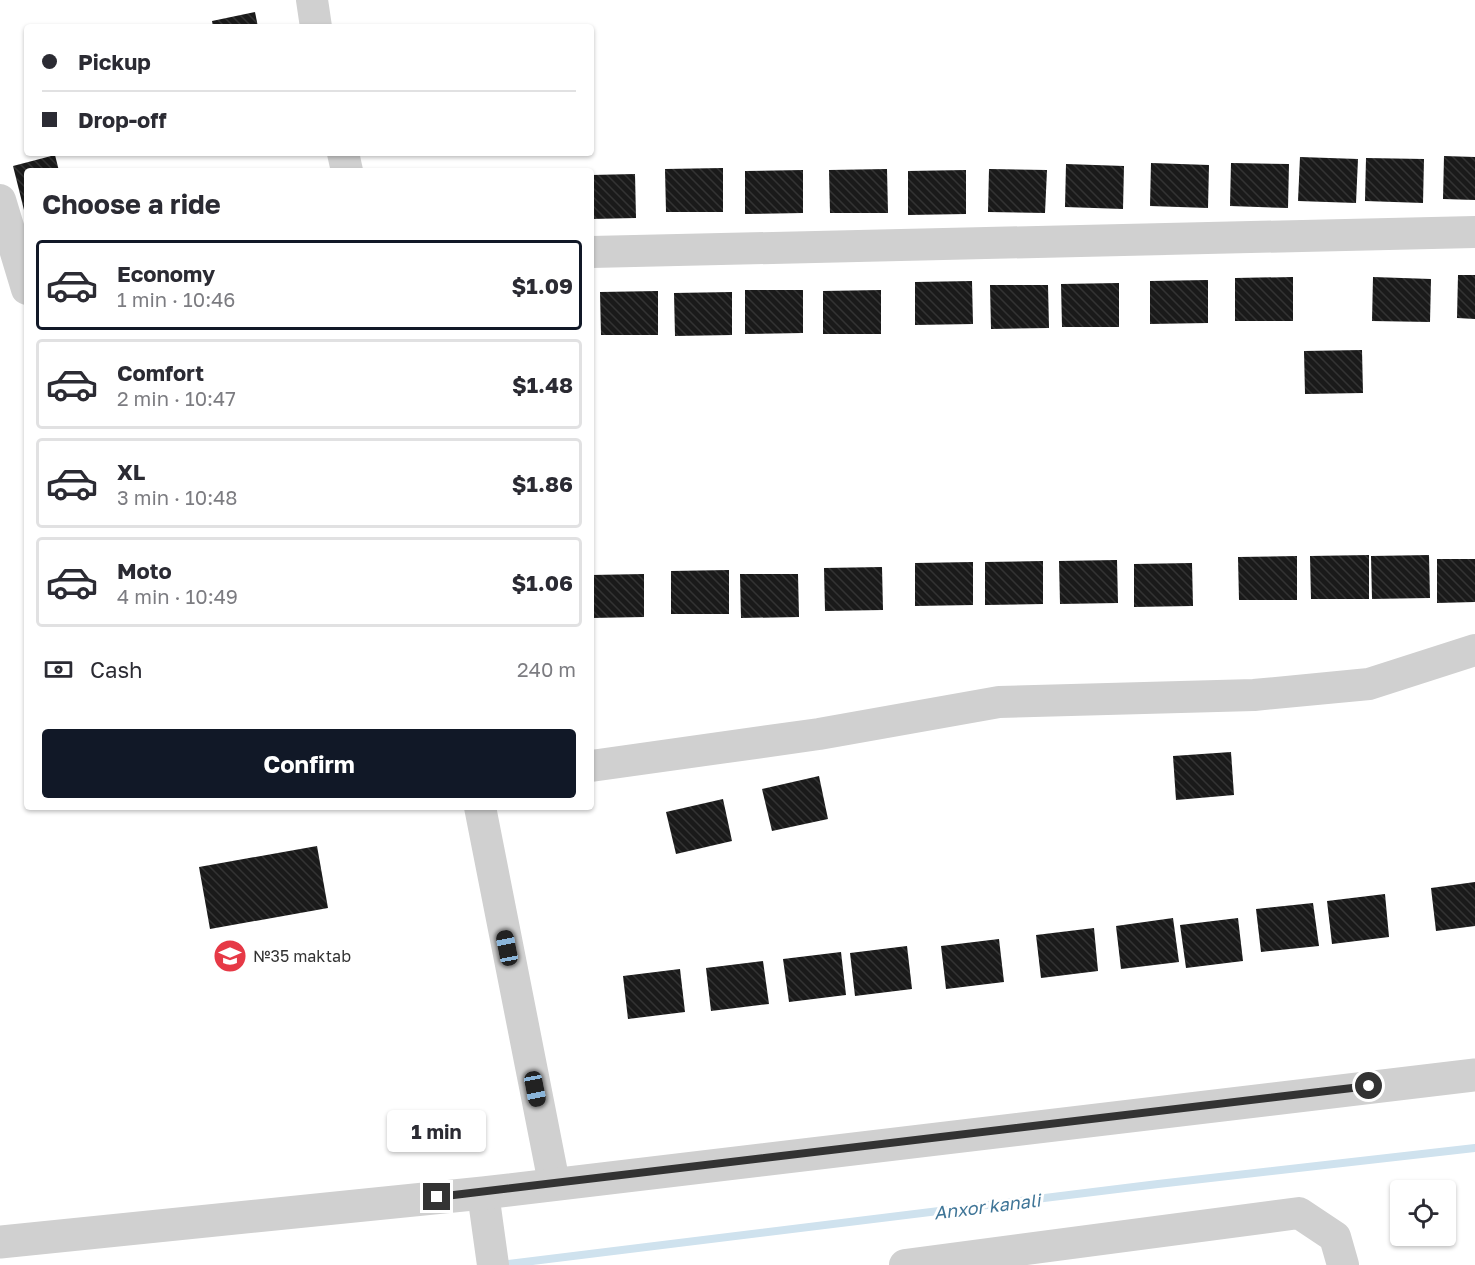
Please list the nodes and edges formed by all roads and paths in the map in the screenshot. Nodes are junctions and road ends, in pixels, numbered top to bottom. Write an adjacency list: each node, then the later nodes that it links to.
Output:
1 (312, 0): 2 (street)
2 (316, 24)
3 (0, 200): 6 (street)
4 (1475, 232): 5 (street)
5 (594, 252)
6 (24, 279)
7 (1475, 650): 8 (street)
8 (594, 766)
9 (481, 810): 11 (street)
10 (1475, 1075): 11 (street)
11 (554, 1183): 12 (street)
12 (483, 1192): 13 (street); 14 (street)
13 (0, 1242)
14 (491, 1251)
15 (905, 1265): 16 (street)
16 (1343, 1265)

